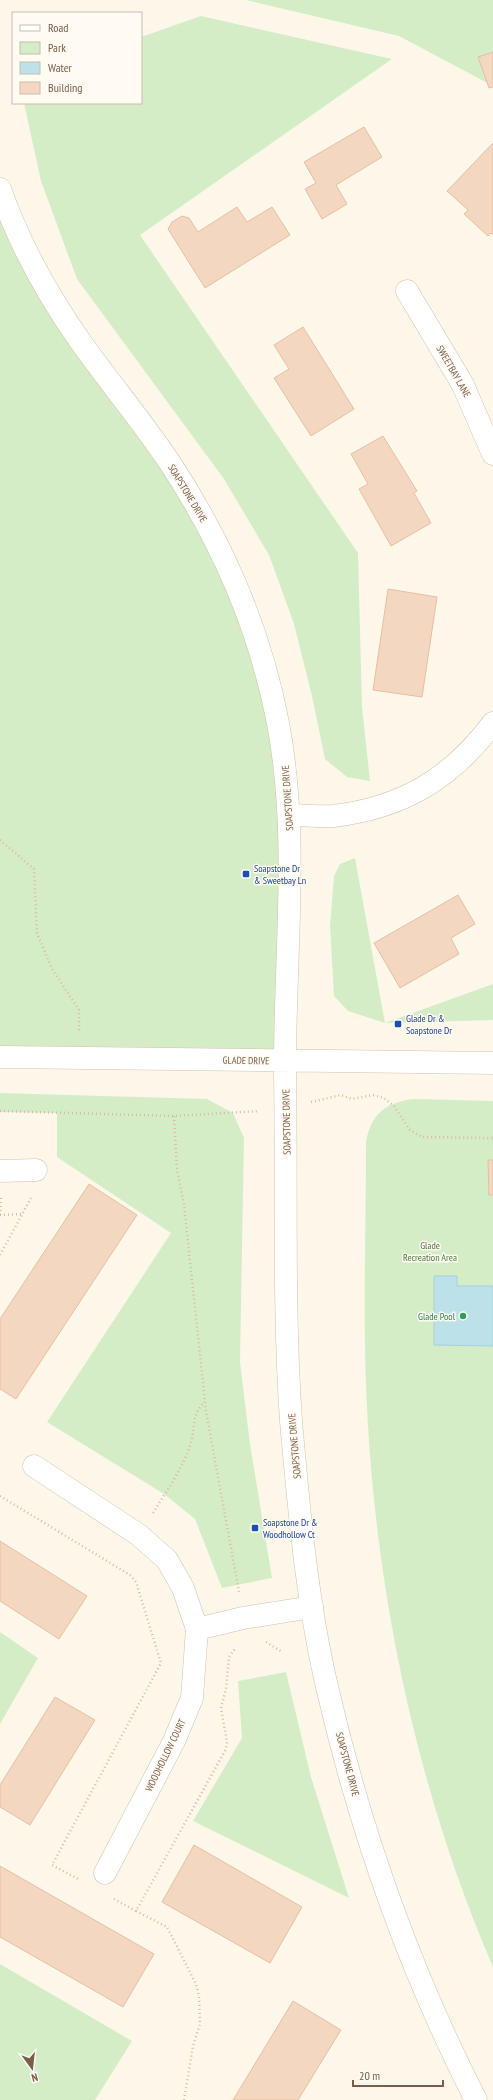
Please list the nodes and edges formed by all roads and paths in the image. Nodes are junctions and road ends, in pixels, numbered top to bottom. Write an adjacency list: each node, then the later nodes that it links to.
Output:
1 (0, 189): 5 (street, SOAPSTONE DRIVE)
2 (407, 291): 3 (street, SWEETBAY LANE)
3 (493, 454)
4 (493, 723): 5 (street)
5 (290, 815): 9 (street, SOAPSTONE DRIVE)
6 (0, 840): 8 (path)
7 (0, 1057): 8 (street, GLADE DRIVE)
8 (80, 1058): 9 (street, GLADE DRIVE)
9 (285, 1061): 10 (street, GLADE DRIVE); 11 (street, SOAPSTONE DRIVE)
10 (493, 1063)
11 (286, 1107): 13 (path); 14 (path); 24 (street, SOAPSTONE DRIVE)
12 (0, 1111): 13 (path)
13 (174, 1116): 20 (path)
14 (493, 1138)
15 (36, 1170): 16 (street); 17 (path)
16 (0, 1171)
17 (22, 1214): 18 (path); 19 (path)
18 (0, 1215)
19 (0, 1255)
20 (205, 1402): 23 (path); 25 (path)
21 (34, 1466): 23 (street, WOODHOLLOW COURT)
22 (0, 1496): 29 (path)
23 (139, 1535): 26 (street, WOODHOLLOW COURT)
24 (312, 1608): 25 (street); 33 (street, SOAPSTONE DRIVE)
25 (243, 1618): 26 (street); 27 (path)
26 (196, 1629): 29 (street, WOODHOLLOW COURT)
27 (248, 1643): 28 (path); 31 (path)
28 (282, 1652)
29 (96, 1879)
30 (108, 1896): 31 (path)
31 (136, 1911): 32 (path)
32 (184, 2100)
33 (476, 2100)

